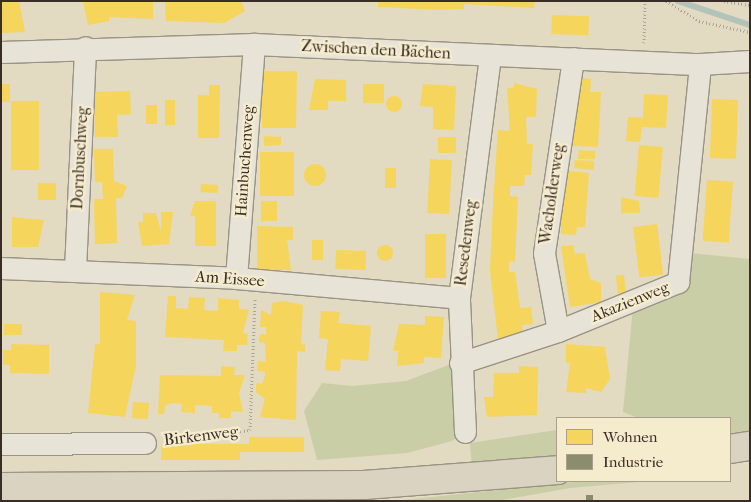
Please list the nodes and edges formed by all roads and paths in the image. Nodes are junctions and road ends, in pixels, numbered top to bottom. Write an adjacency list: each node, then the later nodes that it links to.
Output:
1 (645, 1): 11 (path)
2 (666, 1): 5 (path)
3 (724, 1): 4 (path)
4 (750, 5)
5 (750, 32)
6 (254, 44): 7 (street, Zwischen den Bächen); 9 (street, Zwischen den Bächen); 16 (street, Hainbuchenweg)
7 (85, 47): 8 (street, Zwischen den Bächen); 15 (street, Dornbuschweg)
8 (1, 52)
9 (490, 55): 10 (street, Zwischen den Bächen); 17 (street, Resedenweg)
10 (572, 58): 11 (street, Zwischen den Bächen); 18 (street, Wacholderweg)
11 (644, 58): 13 (street, Zwischen den Bächen)
12 (750, 61): 13 (street, Zwischen den Bächen)
13 (700, 64): 18 (street, Akazienweg)
14 (1, 268): 15 (street, Am Eissee)
15 (75, 270): 16 (street, Am Eissee)
16 (246, 279): 17 (street, Am Eissee); 21 (path, Birkenweg)
17 (459, 298): 19 (street, Resedenweg)
18 (558, 331): 19 (street, Akazienweg)
19 (460, 363): 20 (street, Resedenweg)
20 (465, 432)
21 (145, 443): 22 (street, Birkenweg)
22 (1, 444)
23 (750, 446): 24 (main road)
24 (731, 449)
25 (556, 470): 26 (main road)
26 (1, 487)

